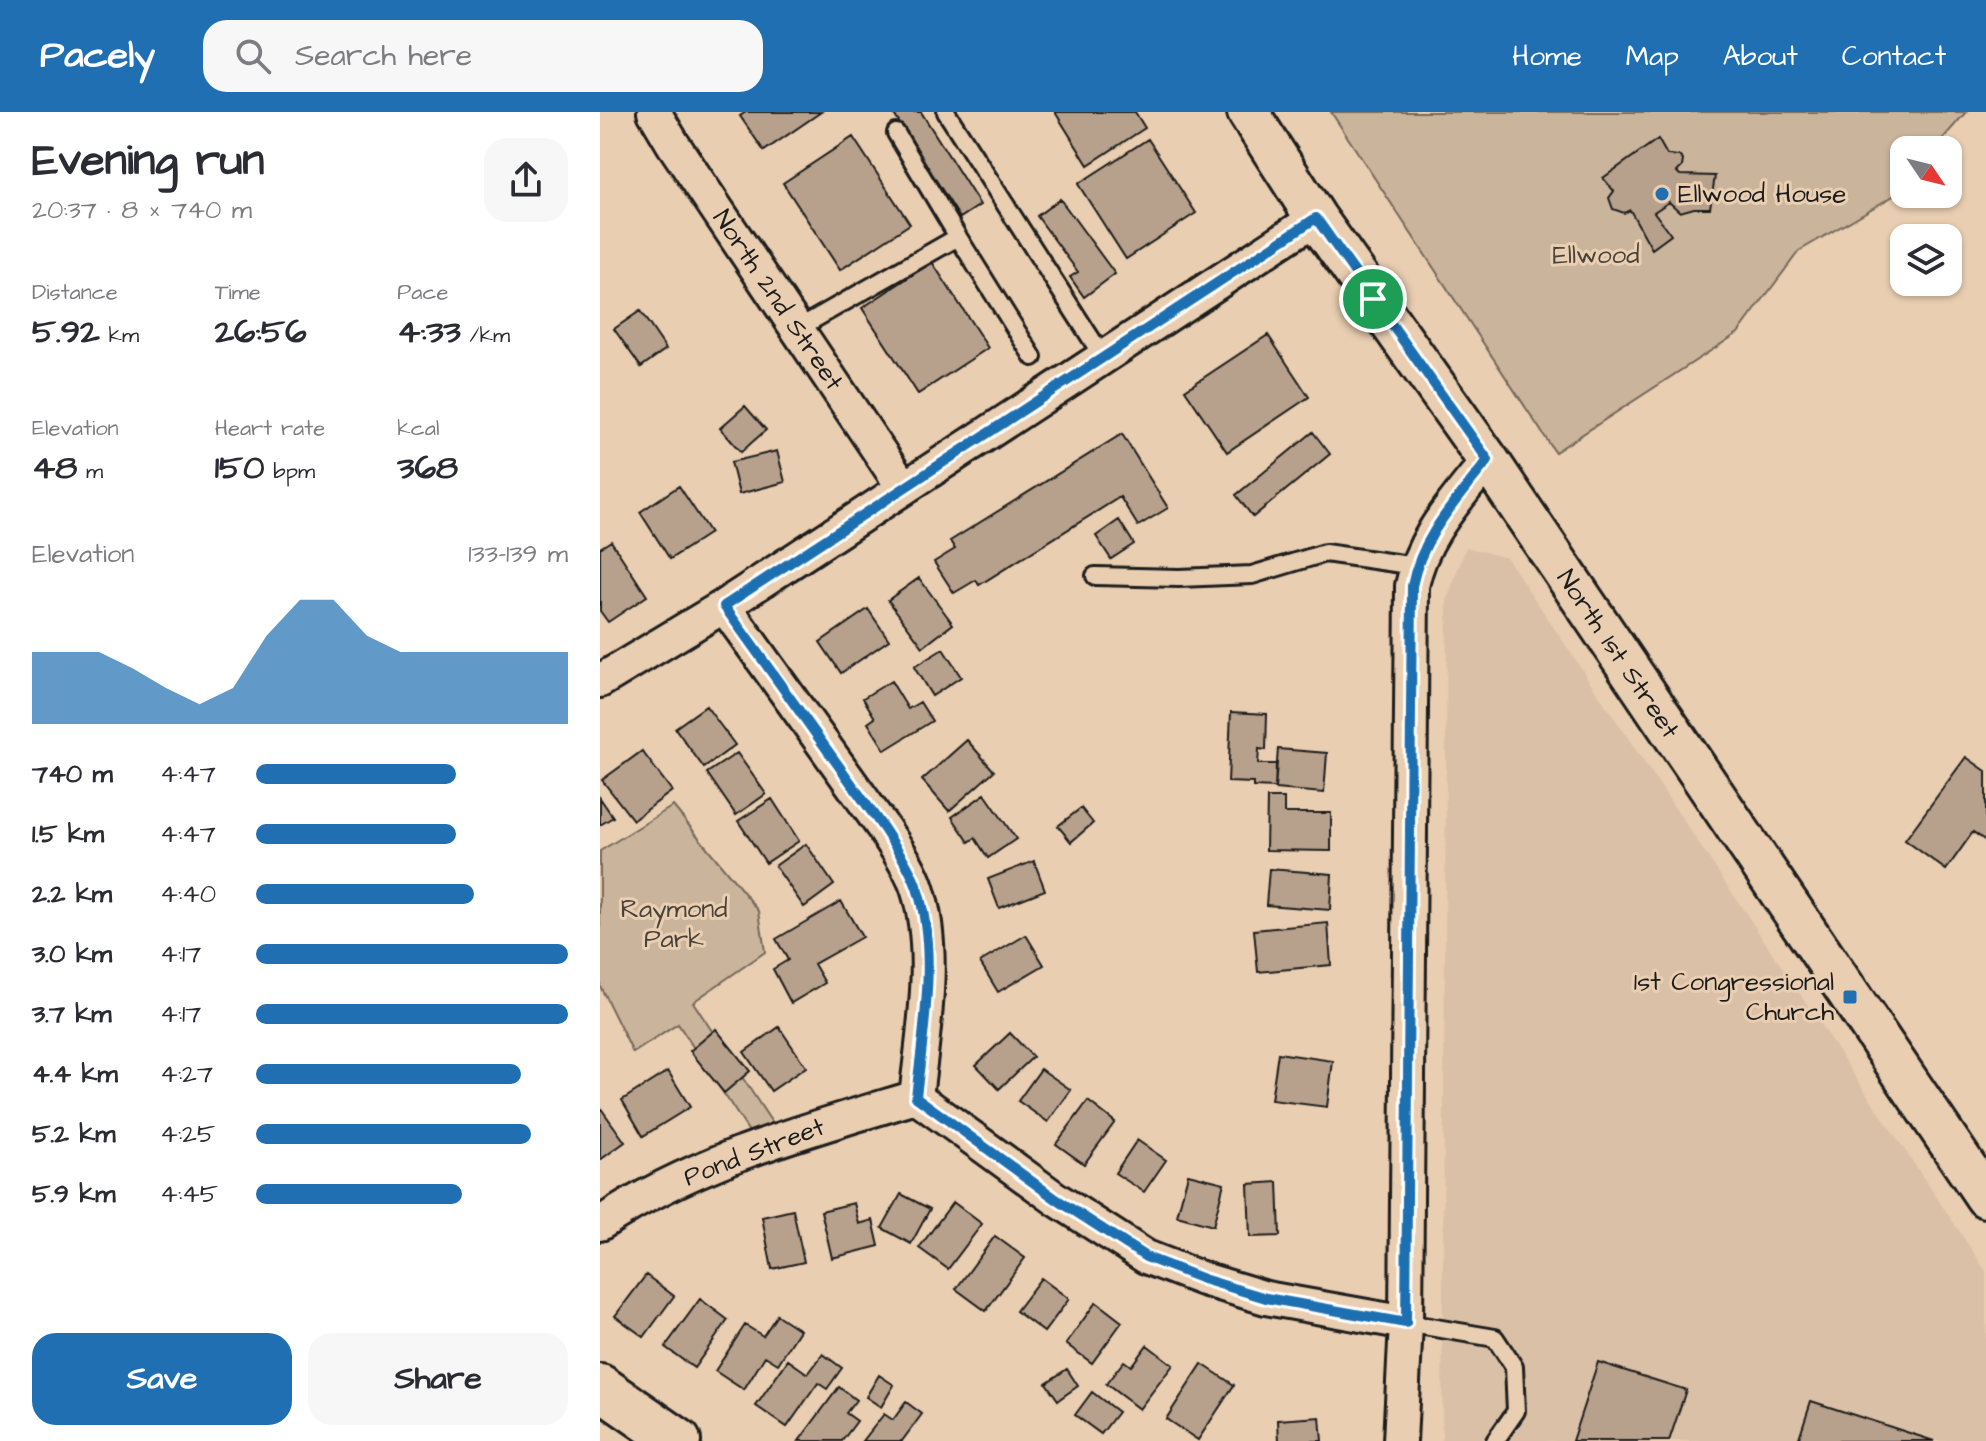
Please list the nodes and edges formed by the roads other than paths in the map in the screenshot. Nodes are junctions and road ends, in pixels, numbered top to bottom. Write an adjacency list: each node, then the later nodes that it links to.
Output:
1 (654, 112): 7 (street, North 2nd Street)
2 (946, 112): 9 (lane)
3 (1248, 112): 5 (street, North 1st Street)
4 (896, 133): 6 (lane)
5 (1316, 218): 9 (street); 10 (street, North 1st Street)
6 (958, 237): 7 (lane); 8 (lane)
7 (797, 329): 11 (street, North 2nd Street)
8 (1033, 357)
9 (1103, 357): 11 (street)
10 (1488, 460): 12 (street); 17 (street, North 1st Street)
11 (903, 487): 14 (street)
12 (1416, 566): 13 (lane); 19 (street)
13 (1095, 576)
14 (724, 606): 15 (street); 16 (street)
15 (600, 681)
16 (916, 1097): 18 (street, Pond Street); 19 (street)
17 (1986, 1197)
18 (600, 1224)
19 (1406, 1323): 22 (street); 23 (lane)
20 (600, 1387): 21 (main road)
21 (678, 1441)
22 (1400, 1441)
23 (1495, 1441)

